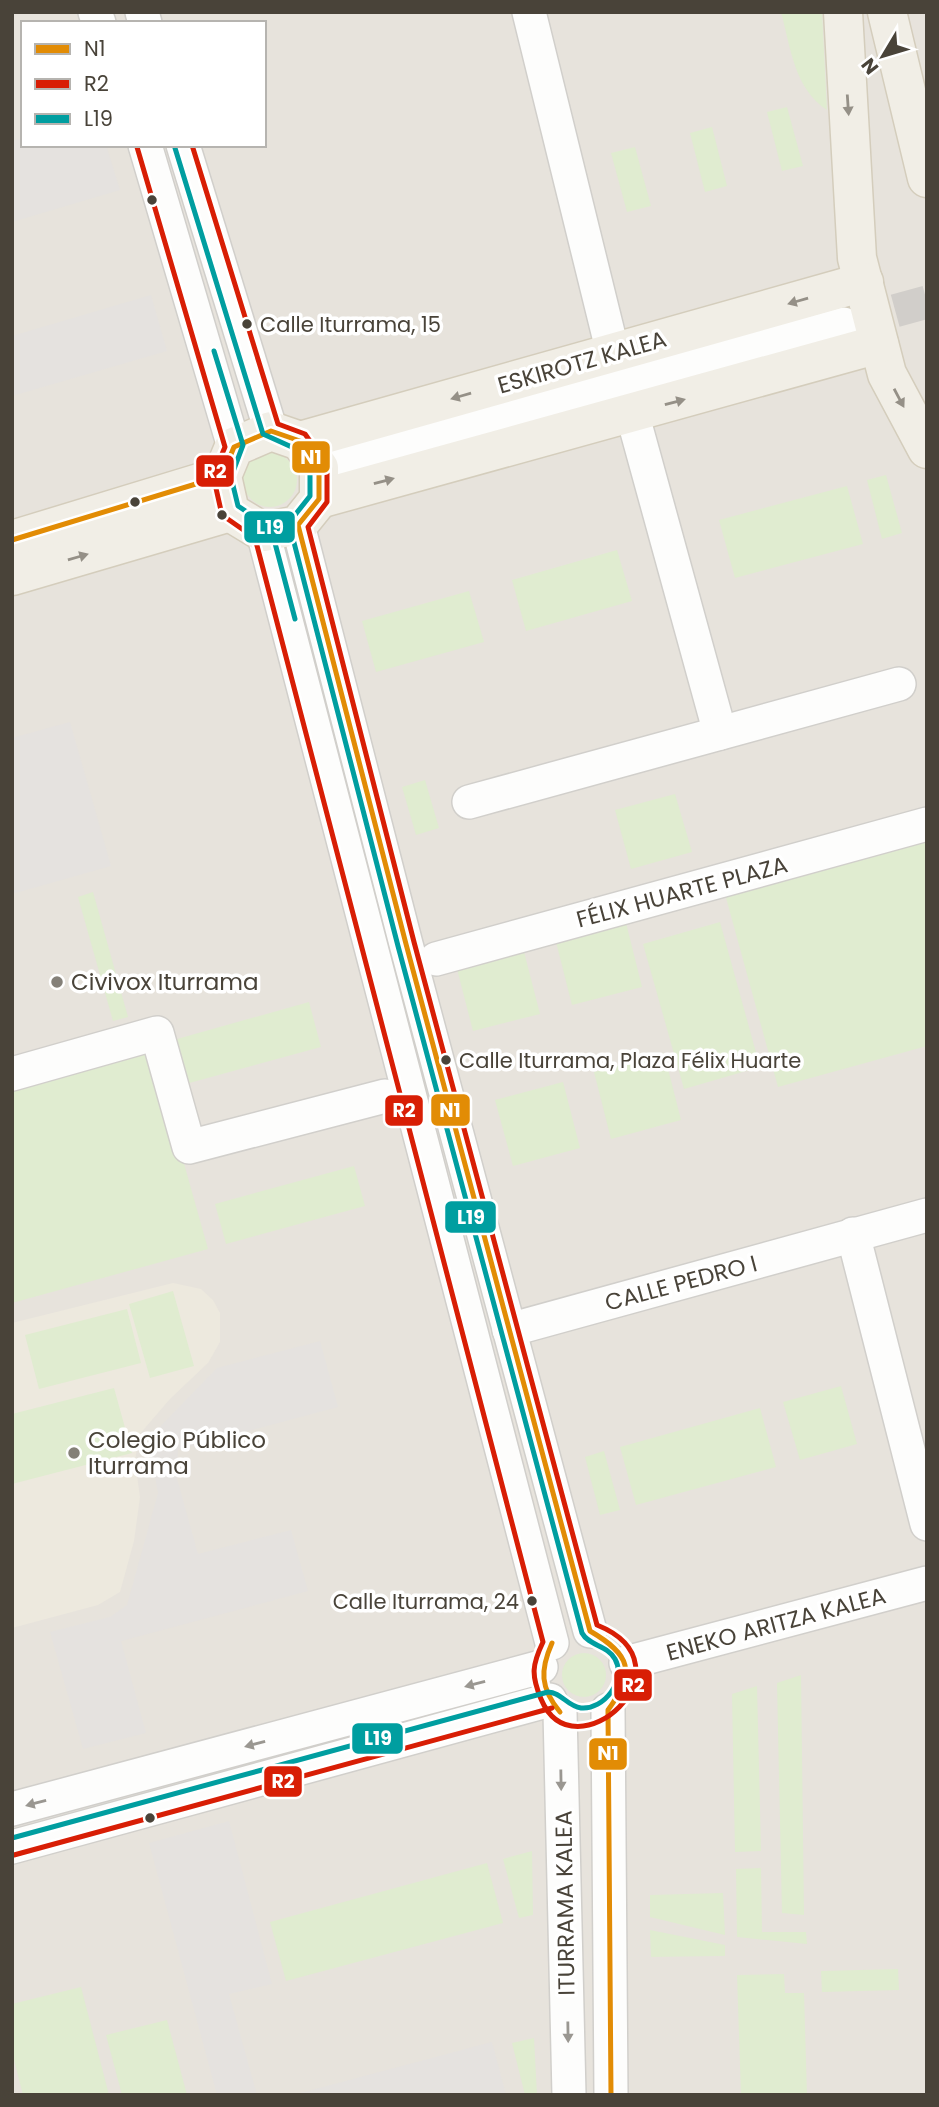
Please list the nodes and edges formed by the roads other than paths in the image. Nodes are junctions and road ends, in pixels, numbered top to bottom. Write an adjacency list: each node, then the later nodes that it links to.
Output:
1 (843, 12): 7 (main road, one-way to 7)
2 (887, 12): 6 (main road)
3 (535, 14): 10 (street)
4 (146, 147): 13 (street)
5 (184, 147): 14 (street)
6 (927, 178)
7 (863, 282): 9 (main road); 10 (main road, ESKIROTZ KALEA, one-way to 10)
8 (844, 324): 14 (street, ESKIROTZ KALEA)
9 (879, 344): 11 (main road, one-way to 9); 12 (main road, one-way to 12)
10 (613, 353): 14 (main road, ESKIROTZ KALEA, one-way to 14)
11 (632, 413): 14 (main road, one-way to 11); 18 (street)
12 (927, 449)
13 (229, 478): 14 (main road); 14 (main road); 15 (main road); 16 (main road, one-way to 13)
14 (295, 483): 26 (street); 30 (street)
15 (12, 540)
16 (12, 576)
17 (899, 684): 18 (street)
18 (720, 733): 19 (street)
19 (469, 802)
20 (927, 824): 21 (street, FÉLIX HUARTE PLAZA)
21 (436, 959)
22 (12, 1074): 23 (street)
23 (385, 1096)
24 (927, 1215): 25 (street, CALLE PEDRO I)
25 (853, 1234): 26 (street, CALLE PEDRO I); 27 (street)
26 (509, 1330): 29 (street)
27 (927, 1524)
28 (927, 1583): 31 (street, ENEKO ARITZA KALEA)
29 (590, 1631): 30 (street); 31 (street)
30 (546, 1655): 32 (street); 34 (street, one-way to 34)
31 (626, 1663): 33 (street)
32 (555, 1706): 33 (street); 35 (street); 36 (street, ITURRAMA KALEA, one-way to 36)
33 (608, 1710): 37 (street, ITURRAMA KALEA)
34 (12, 1809)
35 (12, 1847)
36 (569, 2095)
37 (611, 2095)

